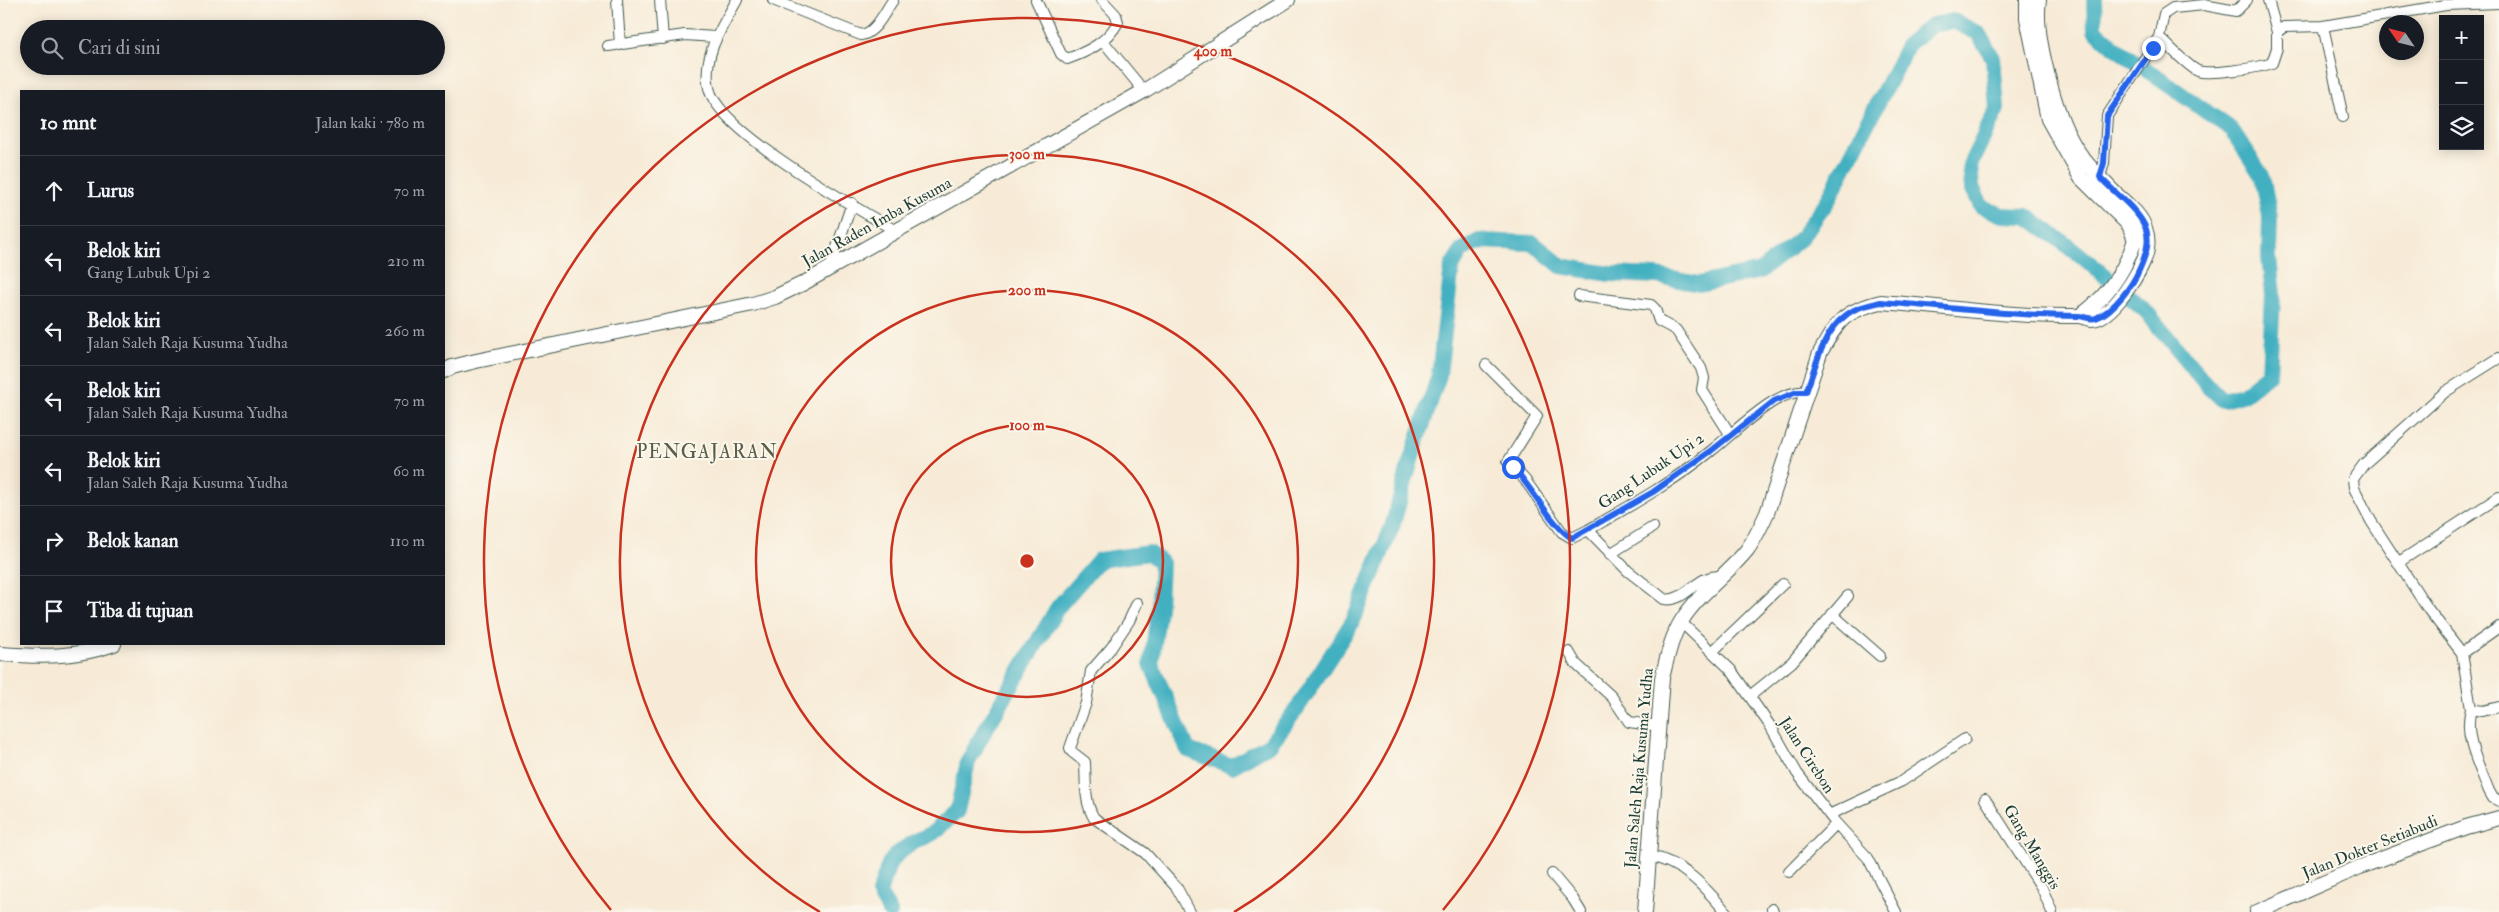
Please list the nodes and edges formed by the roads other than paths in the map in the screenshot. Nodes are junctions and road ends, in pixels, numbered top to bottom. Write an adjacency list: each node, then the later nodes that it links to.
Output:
1 (617, 0): 21 (street)
2 (660, 0): 19 (street)
3 (737, 0): 17 (street)
4 (773, 0): 14 (street)
5 (893, 0): 14 (street)
6 (1036, 0): 20 (street)
7 (1102, 0): 20 (street)
8 (1288, 0): 23 (street, Jalan Raden Imba Kusuma)
9 (2027, 0): 30 (street)
10 (2039, 0): 25 (street, Jalan Saleh Raja Kusuma Yudha)
11 (2247, 0): 18 (street)
12 (2268, 0): 16 (street)
13 (2498, 2): 15 (street)
14 (790, 3)
15 (2323, 26): 16 (street); 24 (street)
16 (2277, 32): 18 (street)
17 (715, 37): 19 (street); 26 (street)
18 (2159, 37): 25 (street)
19 (663, 39): 21 (street)
20 (1103, 41): 23 (street)
21 (620, 45): 22 (street)
22 (608, 46)
23 (1144, 91): 27 (street, Jalan Raden Imba Kusuma)
24 (2343, 117)
25 (2100, 177): 30 (street, Jalan Saleh Raja Kusuma Yudha)
26 (852, 203): 27 (street); 28 (street)
27 (896, 230): 28 (street, Jalan Raden Imba Kusuma)
28 (830, 268): 33 (street, Jalan Raden Imba Kusuma)
29 (1579, 296): 35 (street)
30 (2080, 316): 34 (street, Jalan Saleh Raja Kusuma Yudha)
31 (2499, 358): 40 (street)
32 (1486, 364): 38 (street, Gang Lubuk Upi 2)
33 (445, 370)
34 (1806, 392): 35 (street, Gang Lubuk Upi 2); 41 (street, Jalan Saleh Raja Kusuma Yudha)
35 (1730, 434): 38 (street, Gang Lubuk Upi 2)
36 (2499, 497): 40 (street)
37 (1653, 527): 39 (street)
38 (1588, 530): 39 (street)
39 (1610, 554): 41 (street)
40 (2399, 562): 51 (street)
41 (1722, 577): 46 (street, Jalan Saleh Raja Kusuma Yudha)
42 (1783, 584): 49 (street)
43 (1848, 596): 45 (street)
44 (1137, 603): 67 (street)
45 (1832, 614): 53 (street); 54 (street)
46 (1681, 622): 49 (street, Jalan Cirebon); 57 (street, Jalan Saleh Raja Kusuma Yudha)
47 (2499, 627): 51 (street)
48 (111, 645): 52 (street)
49 (1713, 651): 54 (street, Jalan Cirebon)
50 (1569, 652): 57 (street)
51 (2462, 653): 56 (street)
52 (0, 654)
53 (1880, 656)
54 (1750, 696): 61 (street, Jalan Cirebon)
55 (2499, 707): 56 (street)
56 (2471, 709): 60 (street)
57 (1659, 726): 64 (street, Jalan Saleh Raja Kusuma Yudha)
58 (1965, 739): 61 (street)
59 (1985, 798): 72 (street, Gang Manggis)
60 (2499, 802)
61 (1829, 815): 63 (street, Jalan Cirebon)
62 (2499, 818): 73 (street, Jalan Dokter Setiabudi)
63 (1836, 824): 65 (street); 71 (street, Jalan Cirebon)
64 (1648, 856): 69 (street, Jalan Saleh Raja Kusuma Yudha); 70 (street)
65 (1789, 872)
66 (1552, 874): 68 (street)
67 (1190, 912)
68 (1581, 912)
69 (1645, 912)
70 (1726, 912)
71 (1896, 912)
72 (2052, 912)
73 (2256, 912)

